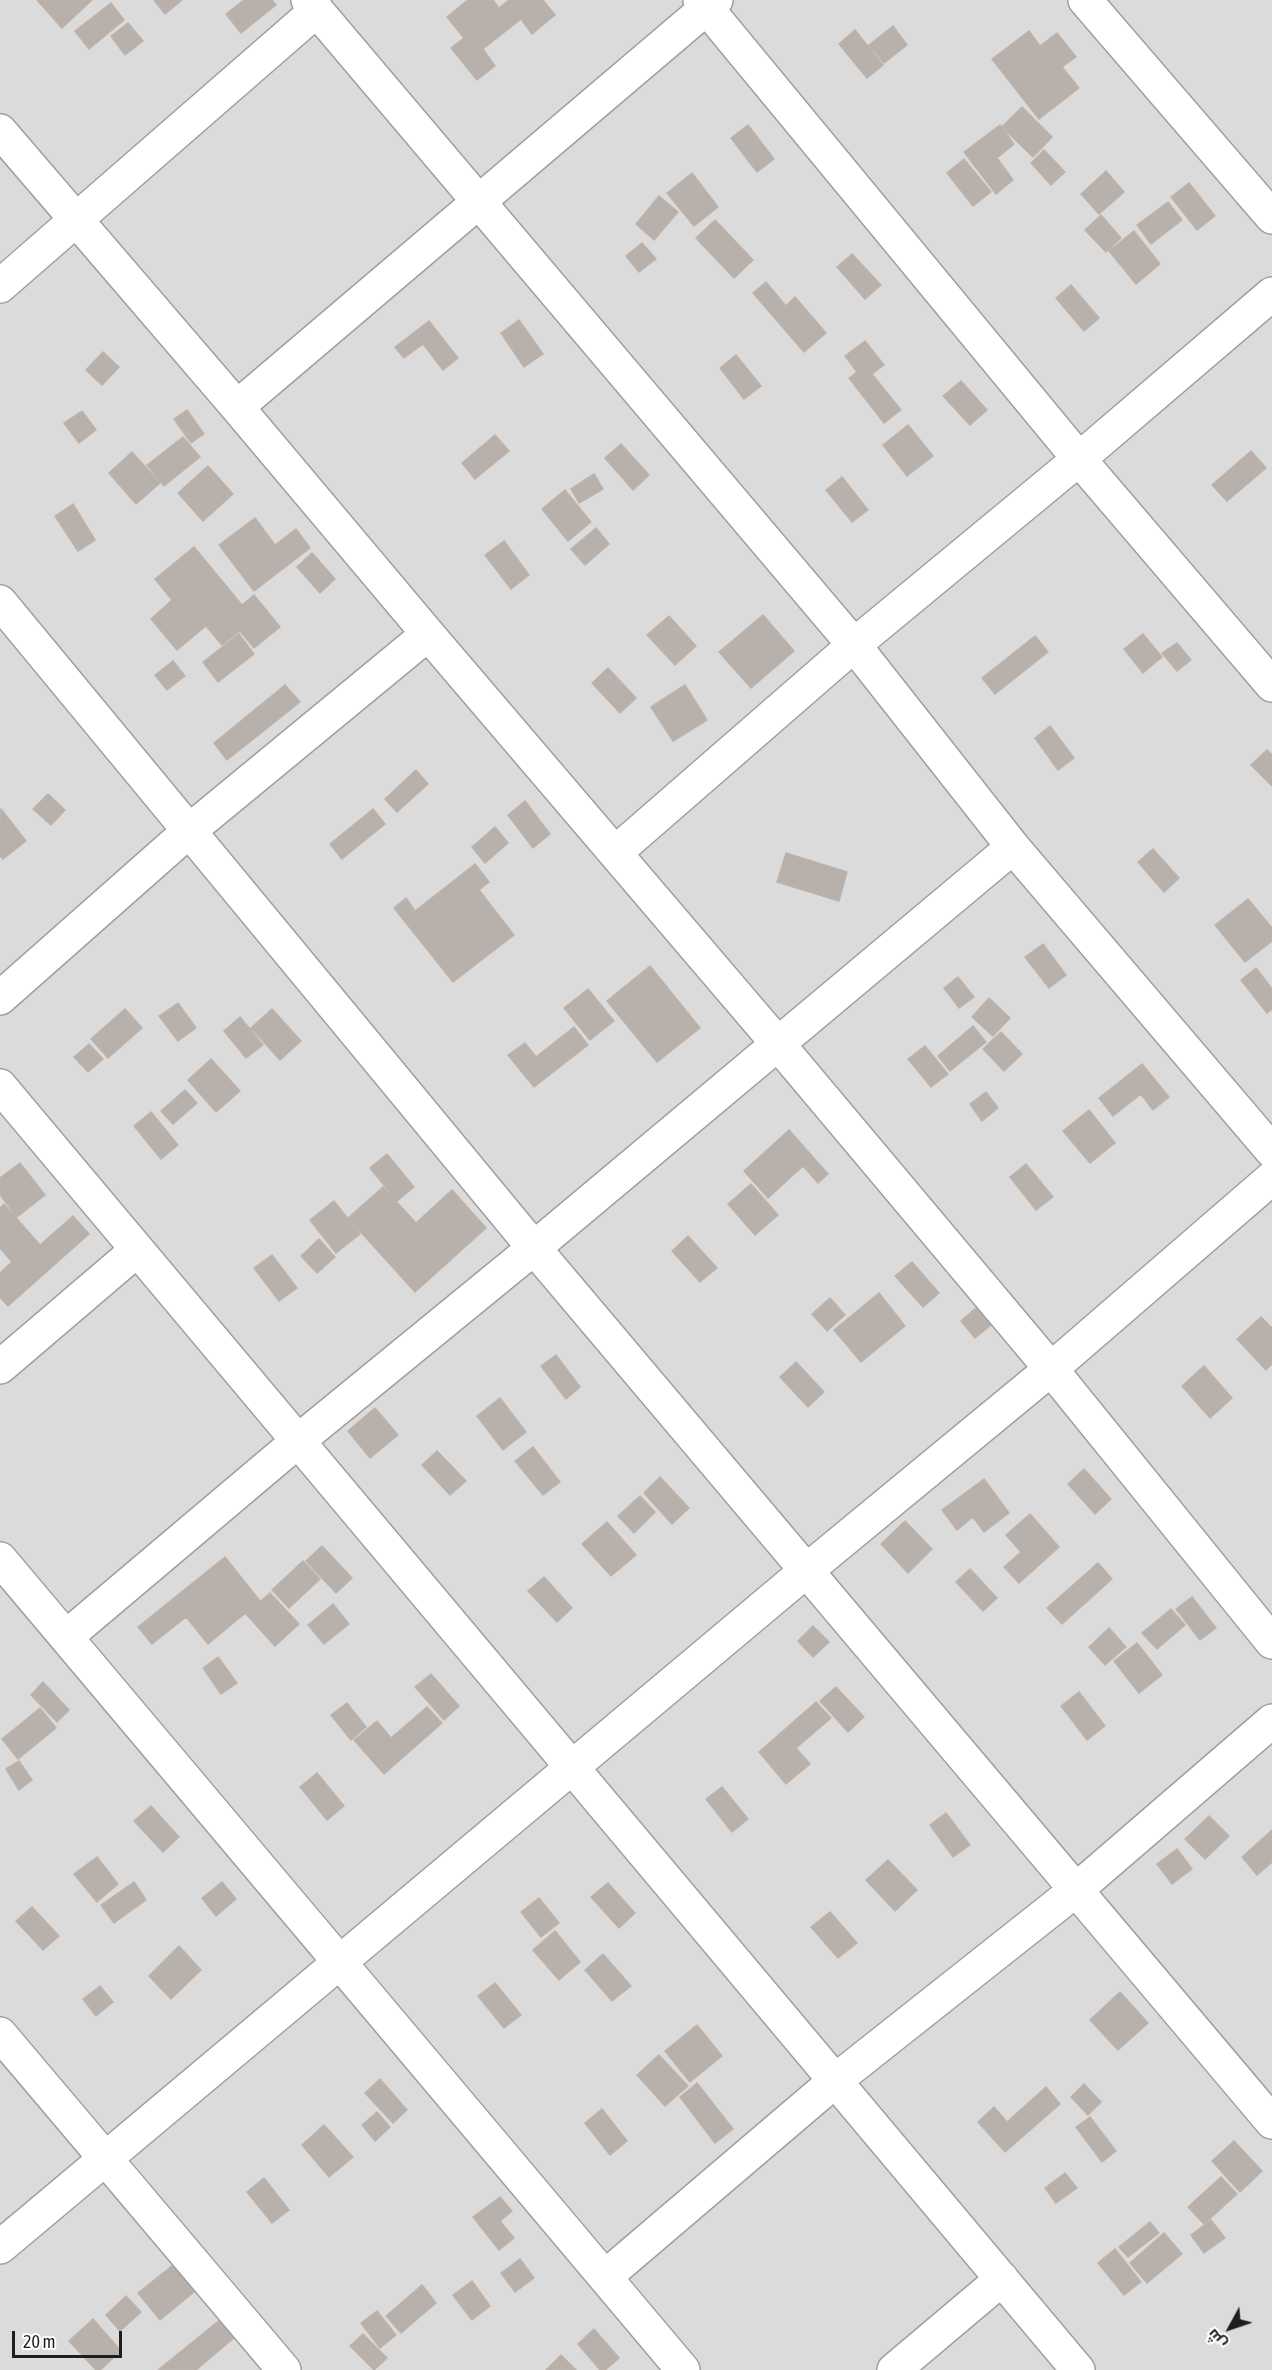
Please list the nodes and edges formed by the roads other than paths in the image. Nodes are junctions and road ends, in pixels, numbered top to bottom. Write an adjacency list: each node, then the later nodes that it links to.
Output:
1 (1085, 0): 6 (street)
2 (707, 3): 5 (street); 11 (street)
3 (312, 5): 5 (street); 7 (street)
4 (0, 131): 7 (street)
5 (481, 202): 10 (street); 14 (street)
6 (1272, 217)
7 (77, 222): 8 (street); 10 (street)
8 (0, 286)
9 (1272, 294): 11 (street)
10 (237, 406): 13 (street)
11 (1080, 459): 14 (street); 15 (street)
12 (0, 602): 16 (street)
13 (428, 634): 16 (street); 18 (street)
14 (854, 645): 17 (street); 18 (street)
15 (1272, 685)
16 (189, 831): 19 (street); 24 (street)
17 (1014, 848): 20 (street); 22 (street)
18 (616, 852): 20 (street)
19 (0, 998)
20 (778, 1044): 24 (street); 27 (street)
21 (0, 1086): 25 (street)
22 (1272, 1151)
23 (1272, 1178): 27 (street)
24 (534, 1248): 28 (street); 30 (street)
25 (137, 1250): 26 (street); 28 (street)
26 (0, 1367)
27 (1051, 1369): 30 (street); 32 (street)
28 (298, 1441): 31 (street); 34 (street)
29 (0, 1559): 31 (street)
30 (806, 1571): 34 (street); 35 (street)
31 (66, 1637): 36 (street)
32 (1272, 1642)
33 (1272, 1721): 35 (street)
34 (573, 1767): 36 (street); 38 (street)
35 (1076, 1890): 38 (street); 39 (street)
36 (342, 1961): 40 (street); 42 (street)
37 (0, 2034): 40 (street)
38 (836, 2080): 42 (street); 43 (street)
39 (1272, 2122)
40 (106, 2159): 41 (street); 44 (street)
41 (0, 2247)
42 (606, 2276): 45 (street)
43 (1002, 2279): 46 (street); 47 (street)
44 (284, 2370)
45 (683, 2370)
46 (894, 2370)
47 (1078, 2370)

